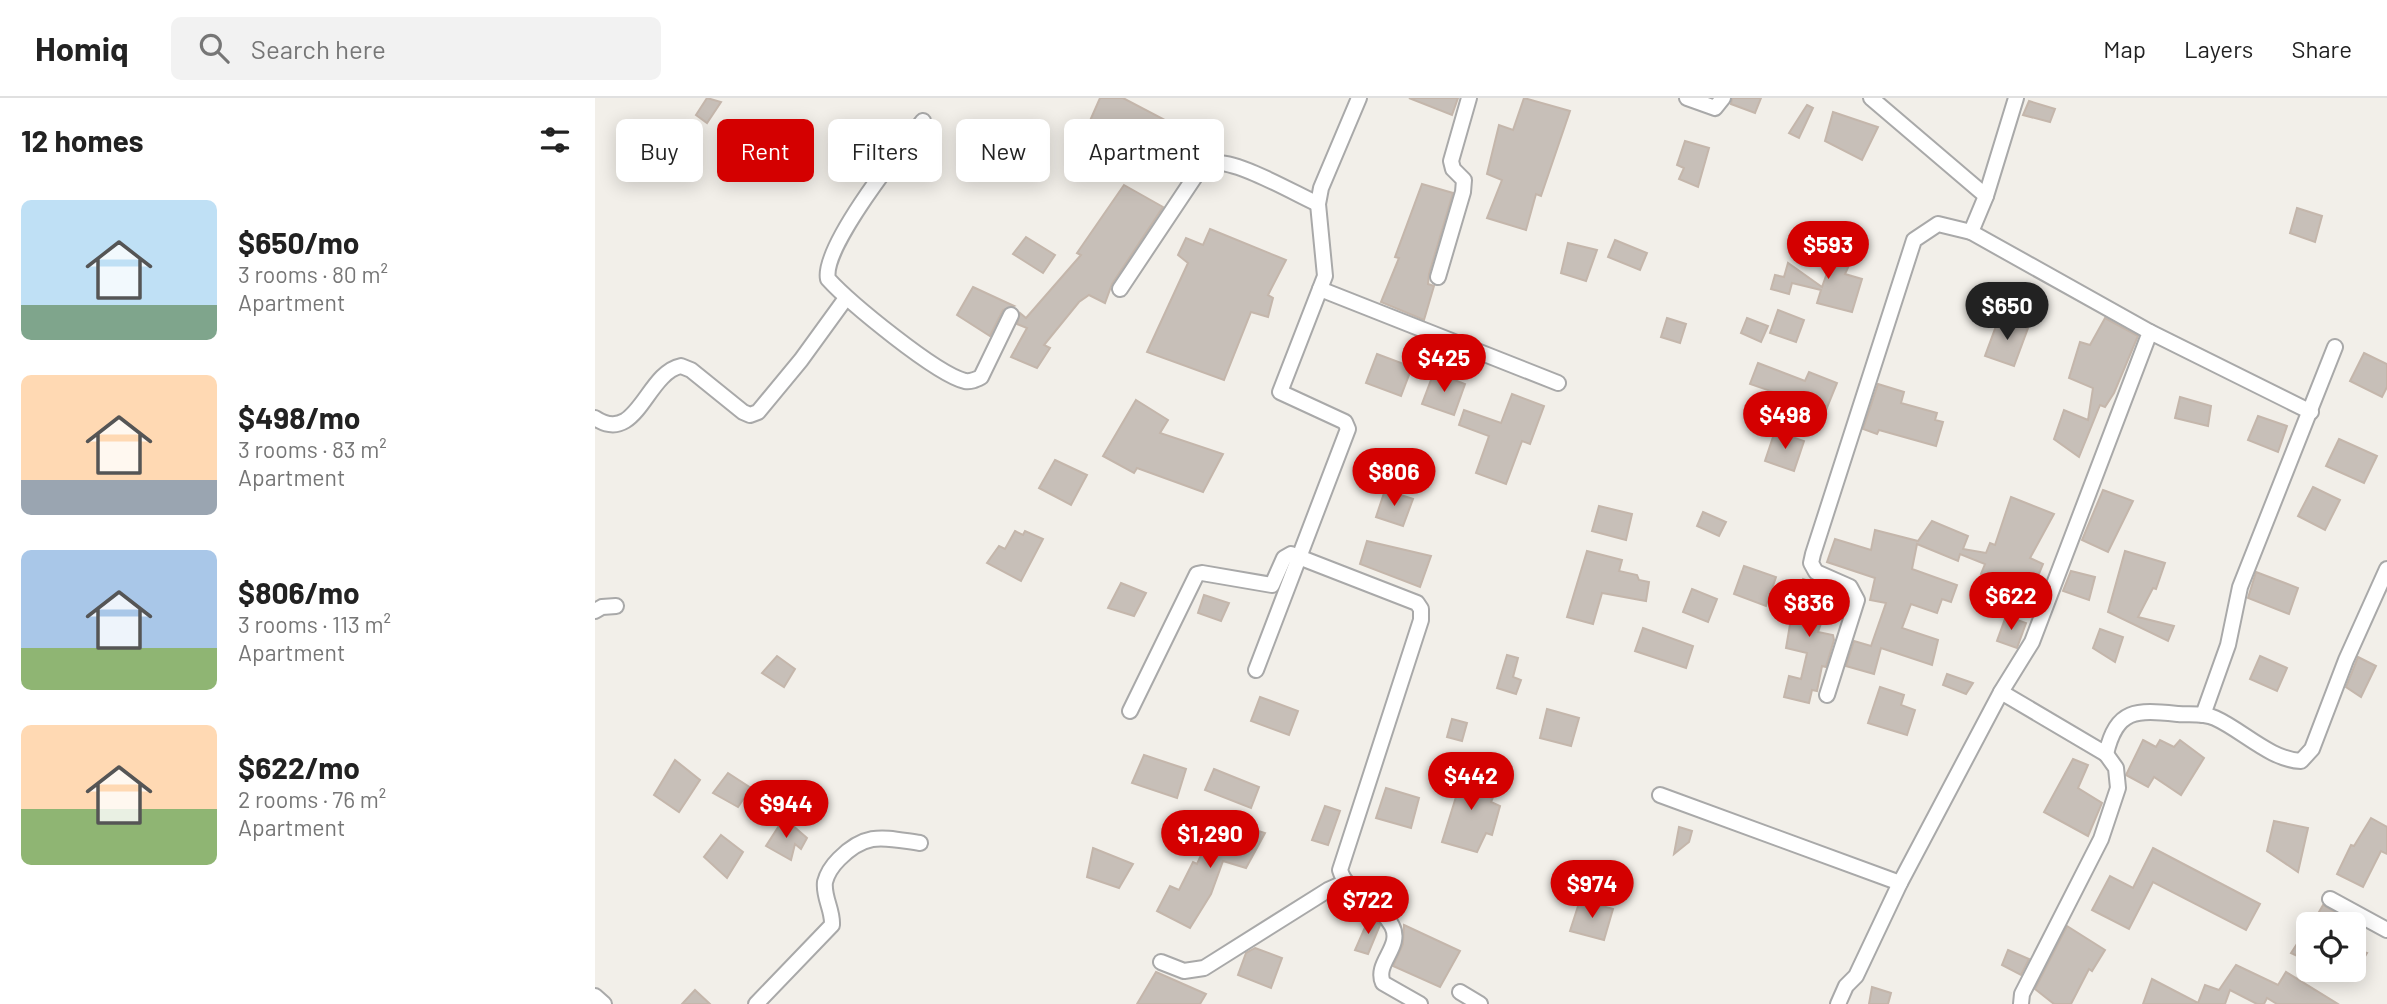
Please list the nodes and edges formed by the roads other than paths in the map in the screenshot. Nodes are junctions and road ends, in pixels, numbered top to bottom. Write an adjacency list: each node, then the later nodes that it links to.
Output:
1 (1360, 98): 9 (street)
2 (1469, 98): 11 (street)
3 (1687, 98): 4 (street)
4 (1723, 98)
5 (1871, 98): 8 (street)
6 (2017, 98): 8 (street)
7 (876, 182): 14 (street)
8 (1986, 196): 10 (street)
9 (1318, 204): 12 (street); 13 (street)
10 (1971, 232): 16 (street); 27 (street)
11 (1437, 277)
12 (1120, 289)
13 (1320, 289): 18 (street); 21 (street)
14 (846, 298): 15 (street); 20 (street)
15 (1011, 315)
16 (2150, 332): 19 (street); 26 (street)
17 (2335, 347): 19 (street)
18 (1557, 383)
19 (2311, 412): 29 (street)
20 (595, 418)
21 (1300, 556): 25 (street); 28 (street); 33 (street)
22 (2387, 569): 29 (street)
23 (616, 606): 24 (street)
24 (595, 611)
25 (1256, 670)
26 (2001, 692): 30 (street); 34 (street)
27 (1827, 695)
28 (1130, 711)
29 (2203, 715): 30 (street)
30 (2106, 754): 45 (street)
31 (1660, 795): 34 (street)
32 (920, 843): 41 (street)
33 (1346, 883): 37 (street); 42 (street)
34 (1900, 883): 44 (street)
35 (2330, 898): 36 (street)
36 (2387, 930)
37 (1161, 962)
38 (1460, 992): 43 (street)
39 (595, 996): 40 (street)
40 (604, 1004)
41 (757, 1004)
42 (1420, 1004)
43 (1480, 1004)
44 (1838, 1004)
45 (2021, 1004)

